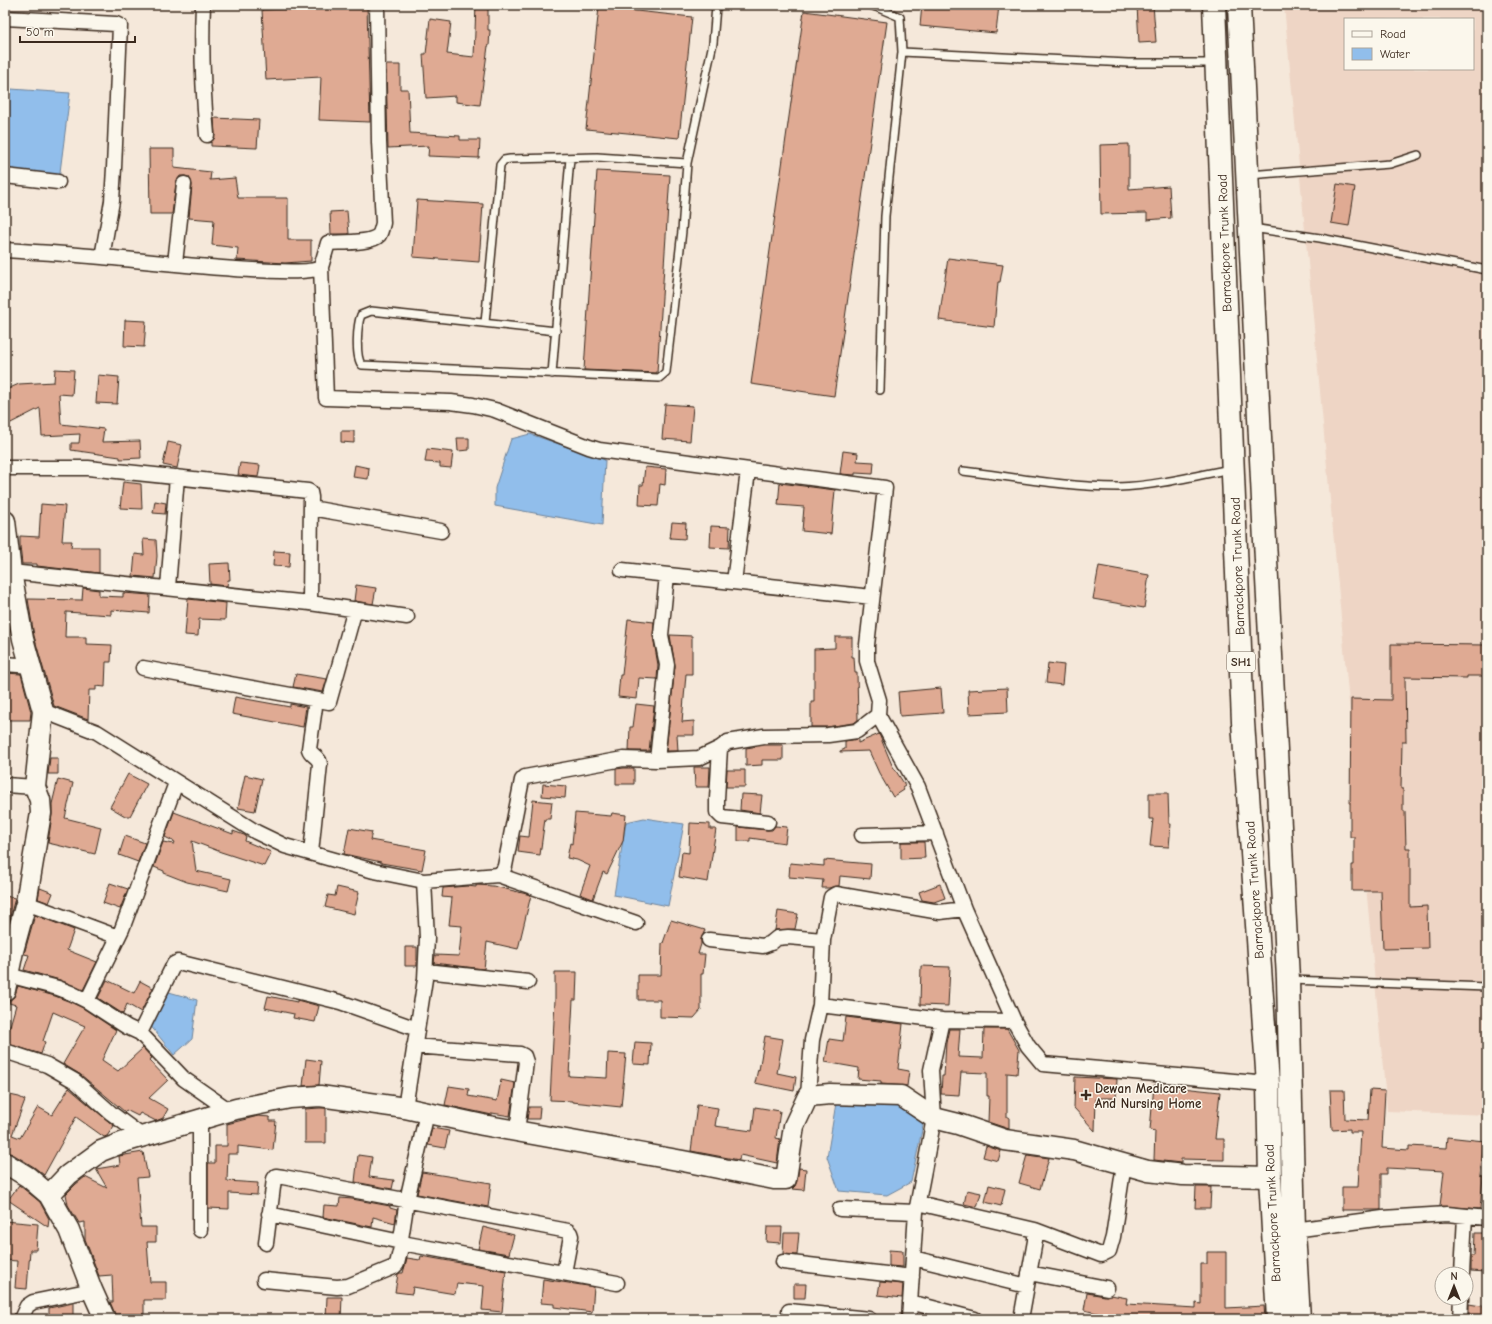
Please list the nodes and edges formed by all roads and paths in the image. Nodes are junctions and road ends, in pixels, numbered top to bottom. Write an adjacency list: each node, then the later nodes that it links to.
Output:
1 (203, 5): 10 (street)
2 (377, 5): 22 (street)
3 (722, 5): 13 (lane)
4 (870, 5): 8 (lane)
5 (1214, 5): 9 (main road, Barrackpore Trunk Road / SH1)
6 (1239, 5): 15 (main road, Barrackpore Trunk Road / SH1)
7 (5, 18): 20 (street)
8 (902, 52): 9 (lane); 27 (lane)
9 (1216, 63): 29 (main road, Barrackpore Trunk Road / SH1)
10 (207, 135)
11 (1418, 156): 15 (lane)
12 (570, 158): 13 (lane); 24 (lane); 25 (lane)
13 (687, 163): 26 (lane)
14 (5, 176): 16 (street)
15 (1247, 176): 18 (main road, Barrackpore Trunk Road / SH1)
16 (58, 182)
17 (184, 184): 21 (street)
18 (1250, 228): 23 (lane); 70 (main road, Barrackpore Trunk Road / SH1)
19 (5, 250): 20 (street)
20 (102, 257): 21 (street)
21 (175, 263): 22 (street)
22 (321, 267): 30 (street)
23 (1487, 270)
24 (485, 323): 25 (lane); 26 (lane)
25 (556, 331): 26 (lane)
26 (552, 374)
27 (880, 390)
28 (5, 468): 32 (street)
29 (1233, 469): 31 (lane); 82 (main road, Barrackpore Trunk Road / SH1)
30 (748, 470): 39 (street); 41 (street)
31 (963, 470)
32 (177, 477): 33 (street); 40 (street)
33 (311, 508): 35 (street); 42 (street)
34 (5, 521): 37 (street)
35 (442, 531)
36 (622, 570): 38 (street)
37 (10, 572): 40 (street); 46 (street)
38 (667, 575): 39 (street); 52 (street)
39 (734, 582): 41 (street)
40 (168, 587): 42 (street)
41 (872, 597): 50 (street)
42 (310, 603): 43 (street)
43 (355, 609): 44 (street); 48 (street)
44 (407, 617)
45 (5, 664): 46 (street)
46 (30, 666): 49 (street)
47 (143, 668): 48 (street)
48 (316, 700): 59 (street)
49 (43, 711): 53 (street); 55 (street)
50 (878, 715): 51 (street); 57 (street)
51 (720, 748): 52 (street); 56 (street)
52 (657, 760): 60 (street)
53 (176, 783): 59 (street); 66 (street)
54 (5, 785): 55 (street)
55 (35, 787): 62 (street)
56 (768, 822)
57 (936, 833): 58 (street); 63 (street)
58 (862, 835)
59 (311, 853): 61 (street)
60 (498, 875): 61 (street); 64 (street)
61 (424, 881): 69 (street)
62 (26, 903): 65 (street); 66 (street)
63 (964, 909): 68 (street); 77 (street)
64 (636, 923)
65 (12, 932): 72 (street)
66 (118, 937): 74 (street)
67 (709, 940): 68 (street)
68 (824, 940): 75 (street)
69 (426, 971): 71 (street); 78 (street)
70 (1288, 980): 73 (lane); 103 (main road, Barrackpore Trunk Road / SH1)
71 (528, 982)
72 (7, 983): 74 (street)
73 (1487, 987)
74 (87, 1000): 79 (street)
75 (820, 1005): 76 (street); 83 (street)
76 (942, 1020): 77 (street); 87 (street)
77 (1014, 1021): 82 (street)
78 (417, 1029): 79 (street); 80 (street)
79 (140, 1033): 85 (street)
80 (414, 1046): 84 (street); 89 (street)
81 (5, 1051): 90 (street)
82 (1268, 1084): 93 (main road, Barrackpore Trunk Road / SH1)
83 (808, 1096): 87 (street); 89 (street)
84 (404, 1108): 85 (street); 86 (street)
85 (230, 1111): 88 (street)
86 (427, 1113): 89 (street); 95 (street)
87 (934, 1118): 92 (street); 96 (street)
88 (200, 1120): 90 (street); 101 (street)
89 (517, 1131)
90 (142, 1136): 94 (street)
91 (5, 1163): 94 (street)
92 (1124, 1164): 93 (street); 102 (street)
93 (1270, 1177): 125 (main road, Barrackpore Trunk Road / SH1)
94 (49, 1195): 115 (street)
95 (407, 1200): 98 (street); 104 (street); 109 (street)
96 (917, 1207): 97 (street); 102 (street); 106 (street)
97 (840, 1209)
98 (269, 1214): 104 (street); 105 (street)
99 (1465, 1216): 100 (street); 103 (street); 108 (street)
100 (1487, 1218)
101 (200, 1230)
102 (1035, 1230): 112 (street)
103 (1294, 1230): 126 (main road, Barrackpore Trunk Road / SH1)
104 (402, 1242): 109 (street); 111 (street)
105 (266, 1243)
106 (913, 1258): 110 (street); 112 (street)
107 (784, 1262): 110 (street)
108 (1462, 1266)
109 (564, 1273): 113 (street)
110 (912, 1277): 116 (street)
111 (264, 1280)
112 (1028, 1280): 114 (street); 124 (street)
113 (617, 1283)
114 (1107, 1288)
115 (92, 1290): 119 (street); 120 (street)
116 (910, 1302): 122 (street); 123 (street)
117 (1461, 1306): 127 (street)
118 (789, 1311): 121 (street)
119 (21, 1319)
120 (105, 1319)
121 (869, 1319)
122 (909, 1319)
123 (975, 1319)
124 (1021, 1319)
125 (1278, 1319)
126 (1299, 1319)
127 (1460, 1319)

